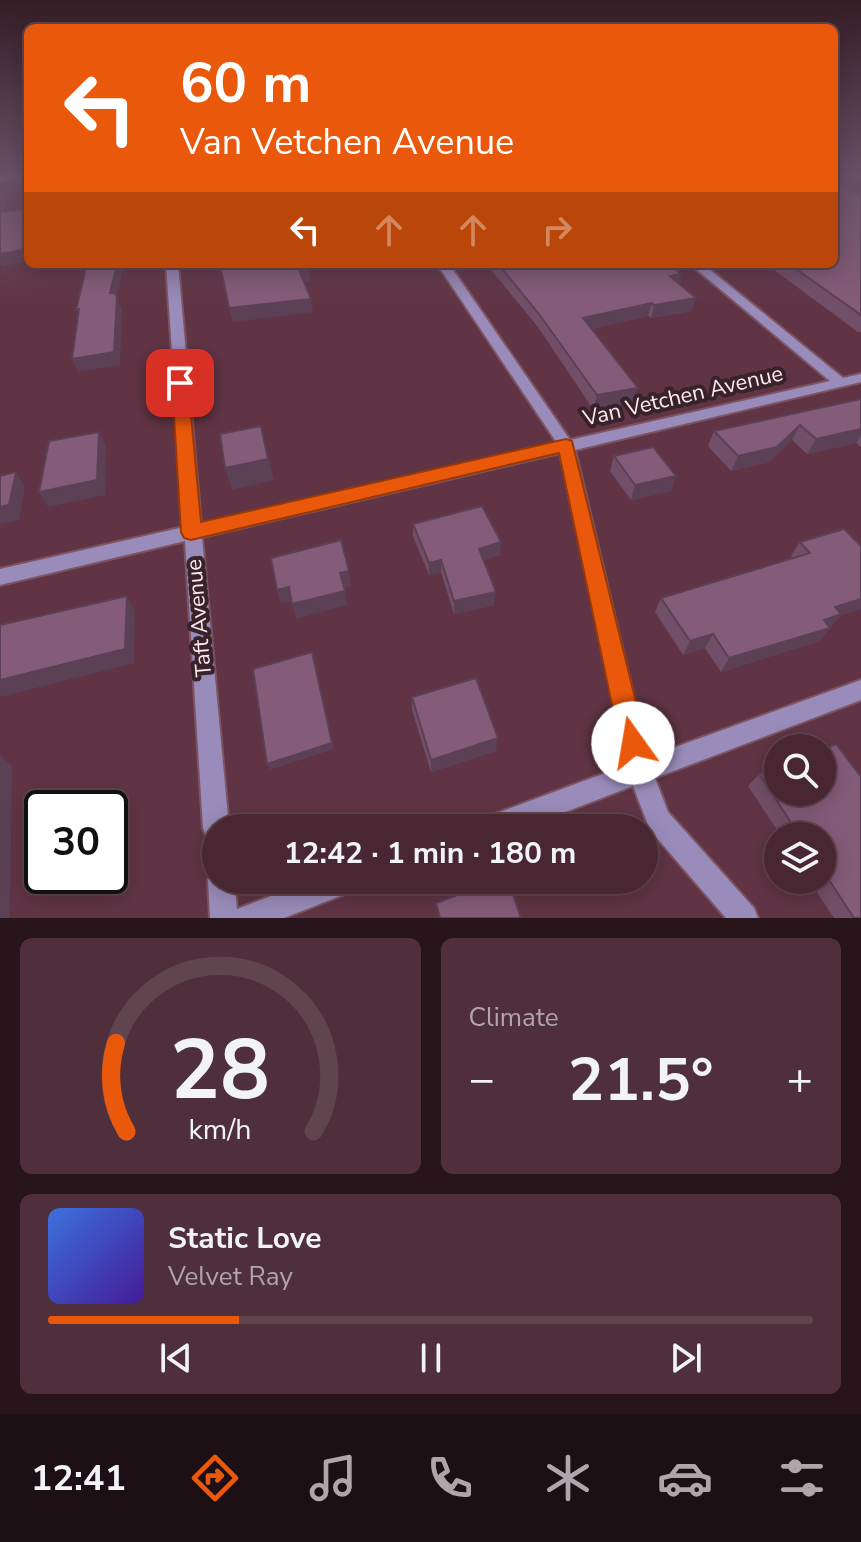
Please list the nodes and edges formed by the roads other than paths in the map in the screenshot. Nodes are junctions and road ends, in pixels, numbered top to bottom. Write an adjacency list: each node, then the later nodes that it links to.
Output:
1 (172, 268): 7 (street, Taft Avenue)
2 (446, 268): 6 (street)
3 (701, 268): 5 (street)
4 (861, 378): 5 (street, Van Vetchen Avenue)
5 (841, 383): 6 (street, Van Vetchen Avenue)
6 (566, 445): 7 (street, Van Vetchen Avenue); 10 (street)
7 (191, 532): 8 (street, Van Vetchen Avenue); 11 (street, Taft Avenue)
8 (0, 577)
9 (861, 690): 10 (street)
10 (640, 772): 12 (street); 17 (street)
11 (215, 814)
12 (528, 814)
13 (222, 894): 15 (street)
14 (311, 894): 16 (street)
15 (224, 918)
16 (247, 918)
17 (744, 918)

